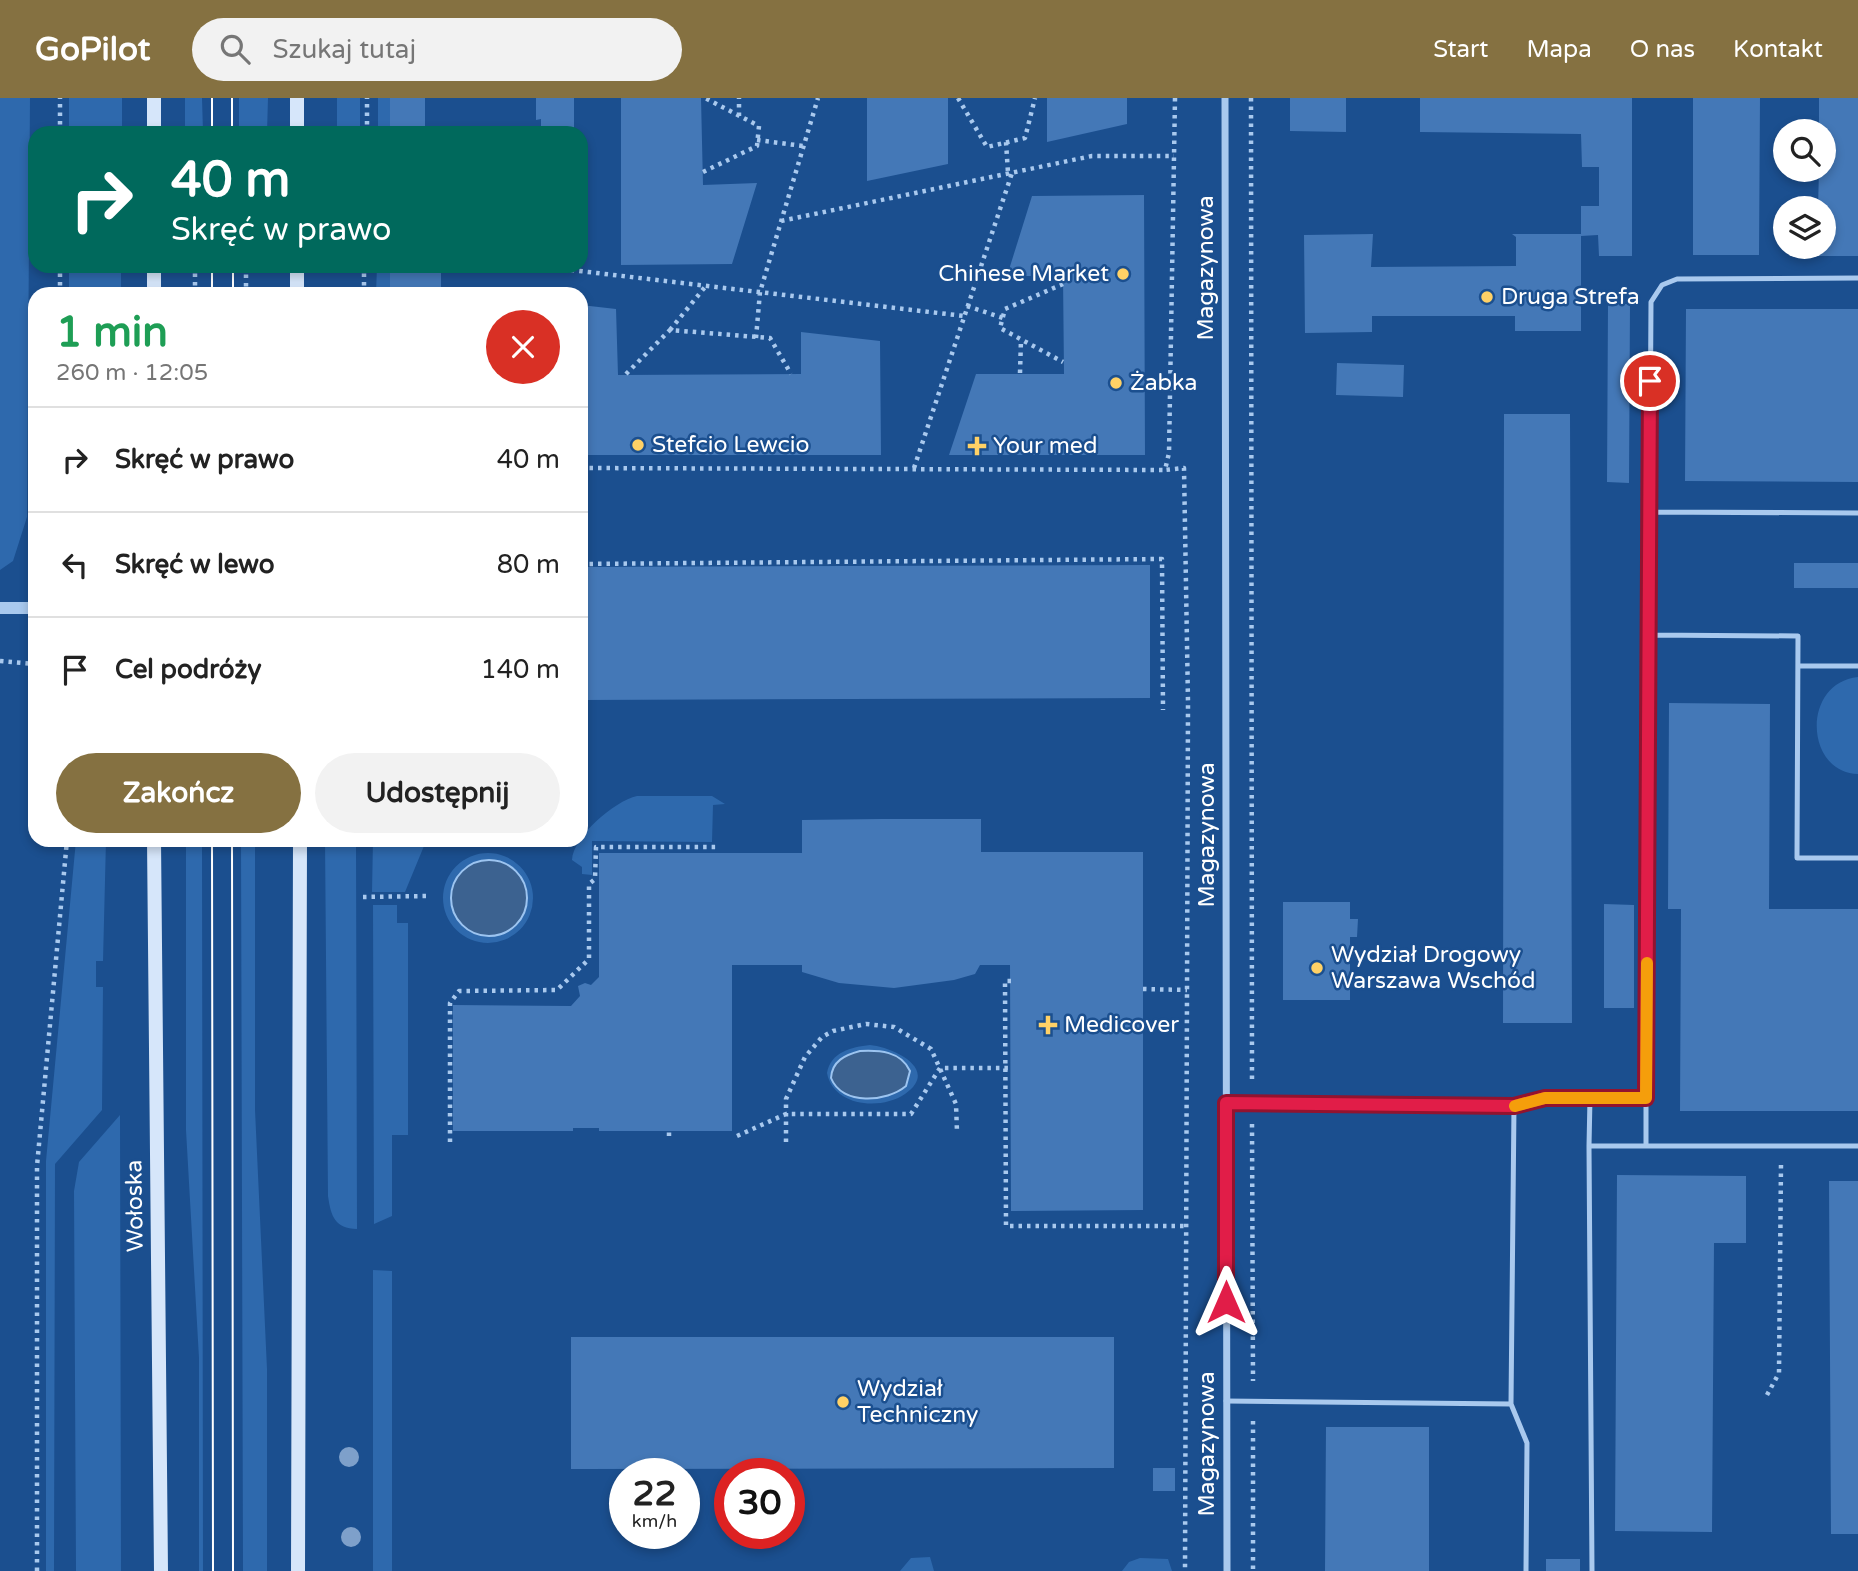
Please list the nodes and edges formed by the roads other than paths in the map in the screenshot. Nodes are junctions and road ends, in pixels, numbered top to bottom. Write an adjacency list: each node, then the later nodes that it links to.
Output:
1 (154, 98): 4 (main road)
2 (297, 98): 5 (main road)
3 (1225, 98): 19 (street, Magazynowa)
4 (154, 126)
5 (297, 126)
6 (1858, 278): 7 (lane)
7 (1650, 512): 8 (lane); 11 (lane)
8 (1858, 513)
9 (0, 608): 10 (street)
10 (28, 608)
11 (1649, 635): 12 (lane); 18 (lane)
12 (1799, 666): 13 (lane); 16 (lane)
13 (1858, 666)
14 (154, 847): 26 (main road, Wołoska)
15 (300, 847): 27 (main road)
16 (1858, 858)
17 (1590, 1098): 18 (lane); 20 (lane); 21 (lane)
18 (1646, 1098): 22 (lane)
19 (1226, 1103): 20 (lane); 24 (street, Magazynowa)
20 (1514, 1106): 25 (lane)
21 (1589, 1146): 22 (lane); 30 (lane)
22 (1646, 1146): 23 (lane)
23 (1858, 1146)
24 (1226, 1401): 25 (lane); 28 (street, Magazynowa)
25 (1511, 1404): 29 (lane)
26 (161, 1571)
27 (298, 1571)
28 (1227, 1571)
29 (1525, 1571)
30 (1592, 1571)

